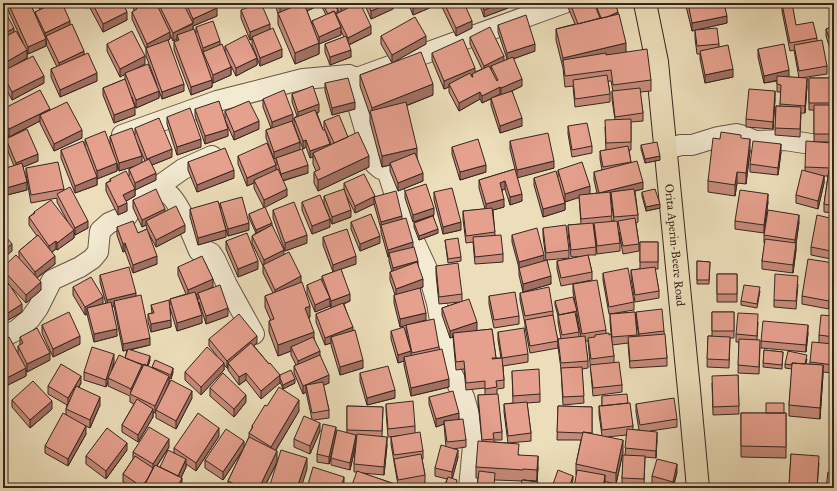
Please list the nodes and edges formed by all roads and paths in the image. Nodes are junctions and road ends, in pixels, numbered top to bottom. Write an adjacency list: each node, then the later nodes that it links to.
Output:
1 (564, 3): 3 (street)
2 (645, 3): 6 (main road, Orita Aperin-Beere Road)
3 (349, 75): 4 (street); 11 (street)
4 (122, 135)
5 (834, 146): 6 (street)
6 (666, 149): 12 (main road, Orita Aperin-Beere Road)
7 (222, 152): 8 (street)
8 (148, 194): 9 (street); 10 (street)
9 (254, 334)
10 (3, 337)
11 (469, 488)
12 (698, 488)

